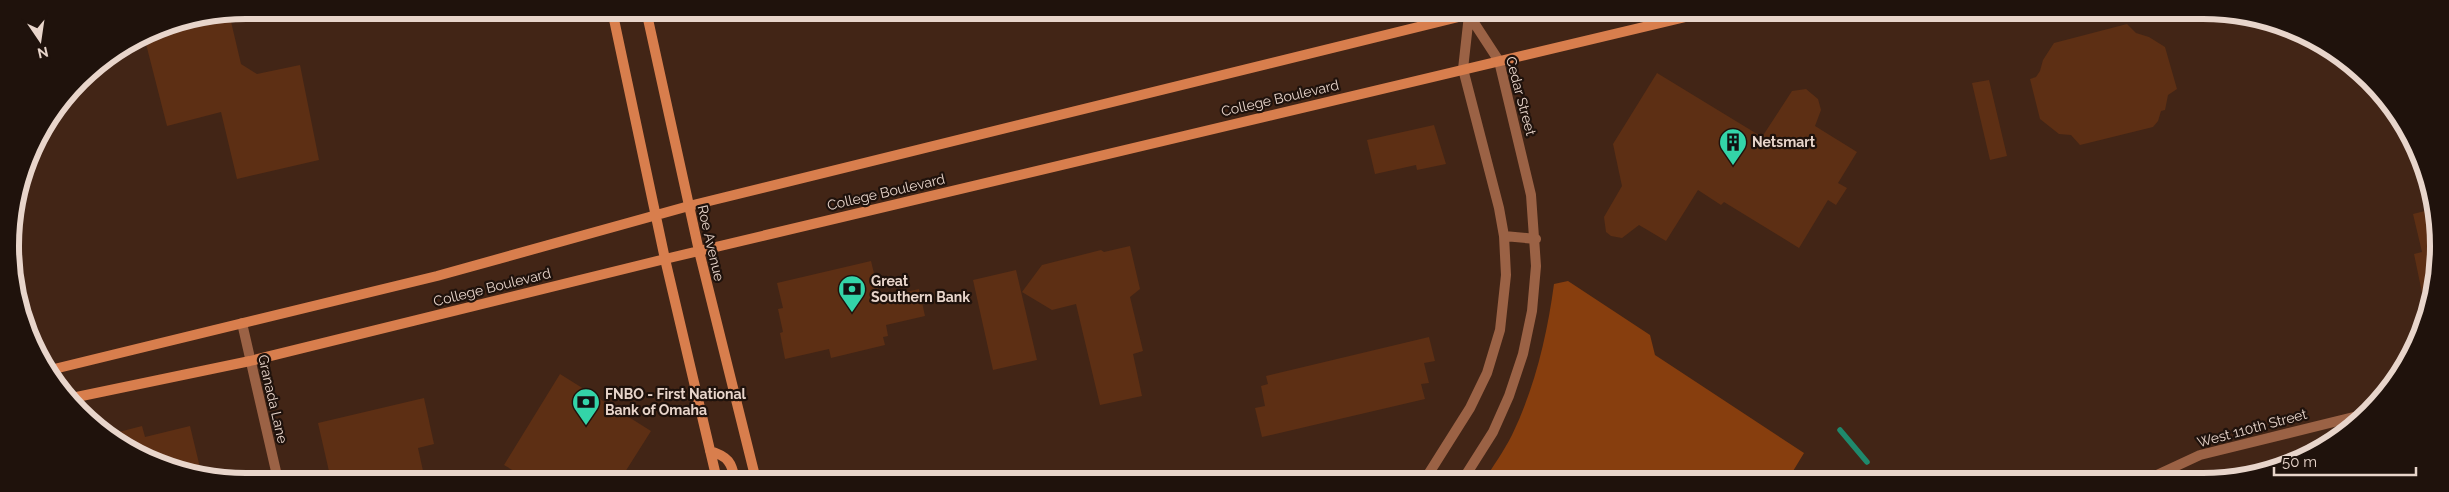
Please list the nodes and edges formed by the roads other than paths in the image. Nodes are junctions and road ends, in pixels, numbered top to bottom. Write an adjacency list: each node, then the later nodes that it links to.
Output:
1 (614, 19): 10 (main road)
2 (648, 19): 9 (main road, Roe Avenue)
3 (1453, 19): 9 (main road, College Boulevard)
4 (1469, 19): 8 (street)
5 (1472, 19): 7 (street, Cedar Street)
6 (1681, 19): 7 (main road, College Boulevard)
7 (1499, 61): 8 (main road, College Boulevard); 12 (street, Cedar Street)
8 (1463, 69): 11 (street); 13 (main road, College Boulevard)
9 (689, 206): 10 (main road, College Boulevard); 13 (main road, Roe Avenue)
10 (656, 215): 14 (main road); 15 (main road, College Boulevard)
11 (1504, 236): 12 (street); 25 (street)
12 (1536, 239): 26 (street, Cedar Street)
13 (699, 251): 14 (main road, College Boulevard); 24 (main road, Roe Avenue)
14 (665, 259): 16 (main road, College Boulevard); 20 (main road)
15 (242, 323): 16 (street, Granada Lane); 17 (main road, College Boulevard)
16 (250, 361): 18 (main road, College Boulevard); 21 (street, Granada Lane)
17 (55, 369)
18 (76, 397)
19 (2354, 416): 27 (street, West 110th Street)
20 (710, 451): 22 (main road); 23 (main road)
21 (276, 473)
22 (715, 473)
23 (734, 473)
24 (754, 473)
25 (1429, 473)
26 (1467, 473)
27 (2161, 473)

